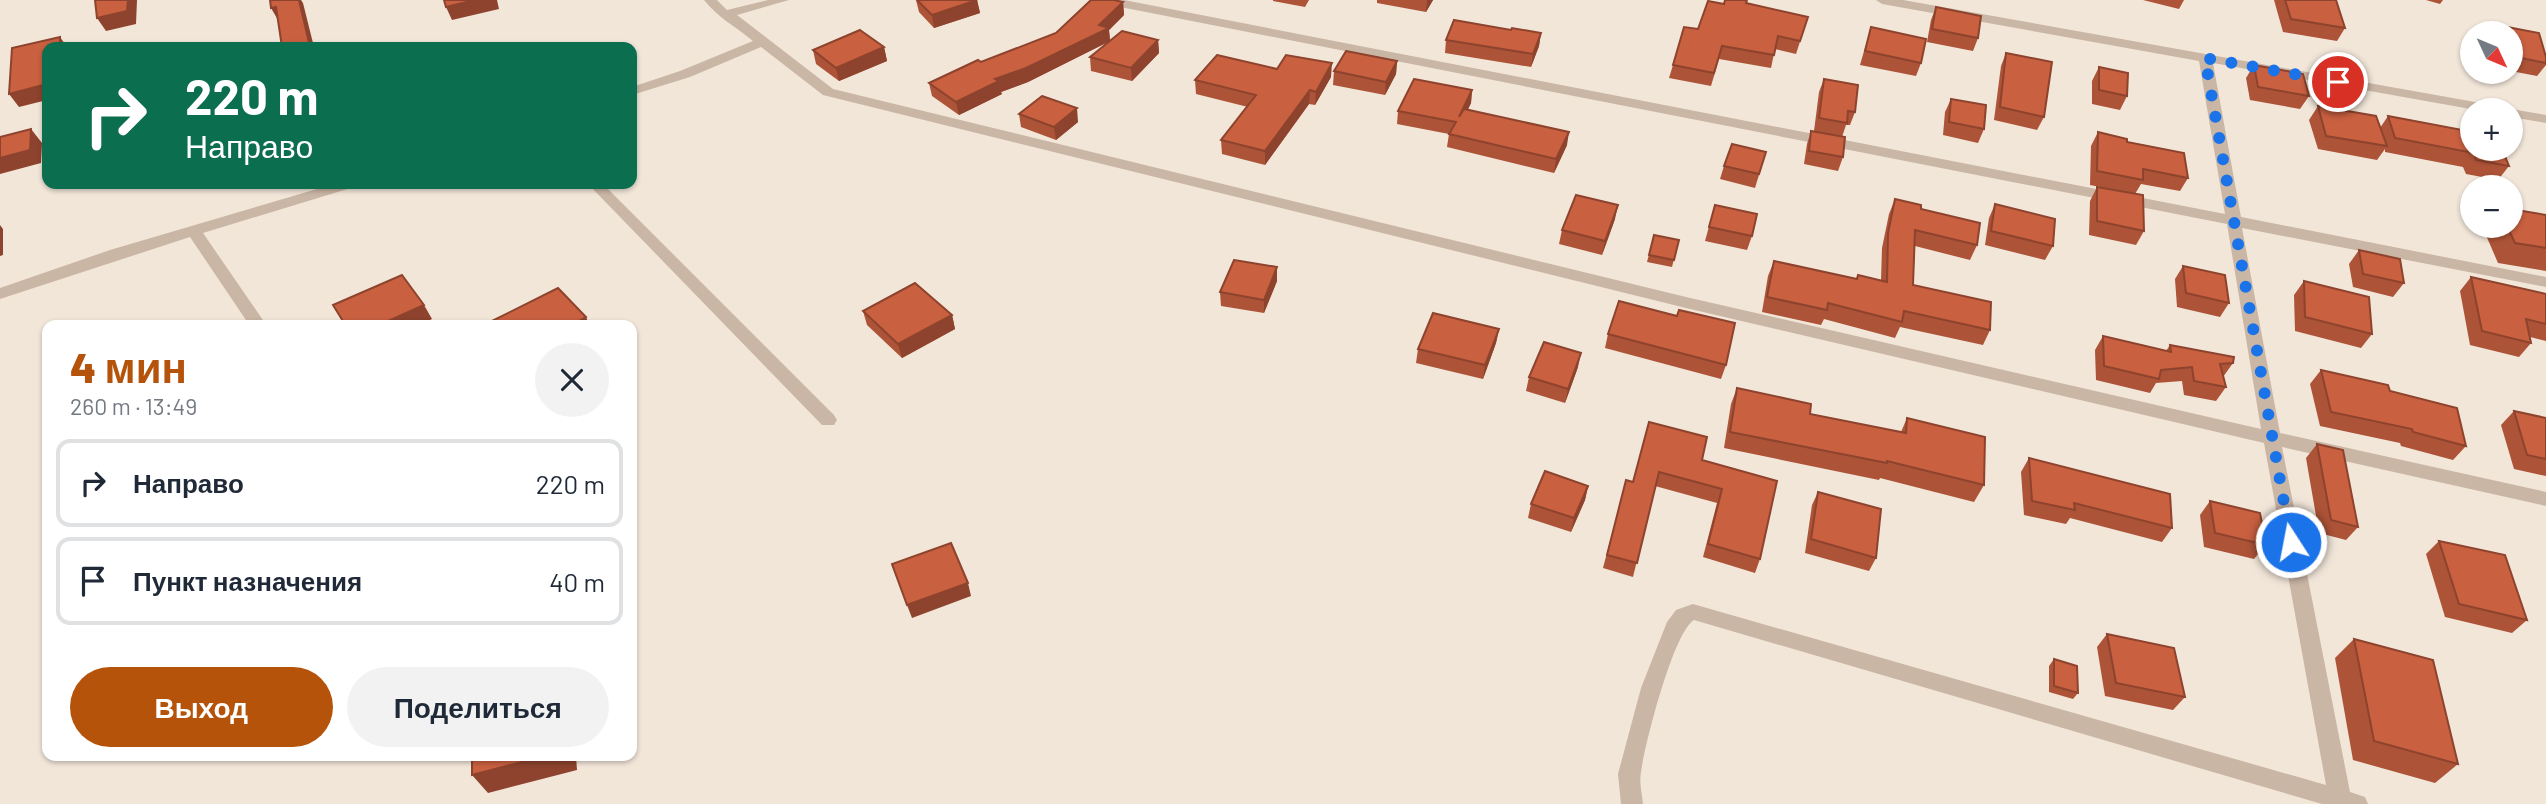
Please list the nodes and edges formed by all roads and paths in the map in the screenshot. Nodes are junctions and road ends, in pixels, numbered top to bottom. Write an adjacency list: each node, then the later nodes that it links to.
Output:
1 (710, 0): 5 (street)
2 (783, 0): 5 (street)
3 (1105, 0): 14 (street)
4 (1882, 0): 7 (street)
5 (727, 15): 6 (street)
6 (762, 42): 8 (street); 20 (street)
7 (2205, 58): 9 (street); 14 (street)
8 (637, 89)
9 (2460, 103)
10 (2523, 115): 11 (street)
11 (2546, 119)
12 (333, 189): 15 (street)
13 (600, 189): 19 (street)
14 (2233, 221): 16 (street); 20 (street)
15 (194, 231): 17 (street); 18 (street)
16 (2546, 282)
17 (0, 294)
18 (255, 320)
19 (828, 420)
20 (2272, 440): 21 (street); 22 (street)
21 (2546, 499)
22 (2348, 801): 23 (street)
23 (1633, 804)

